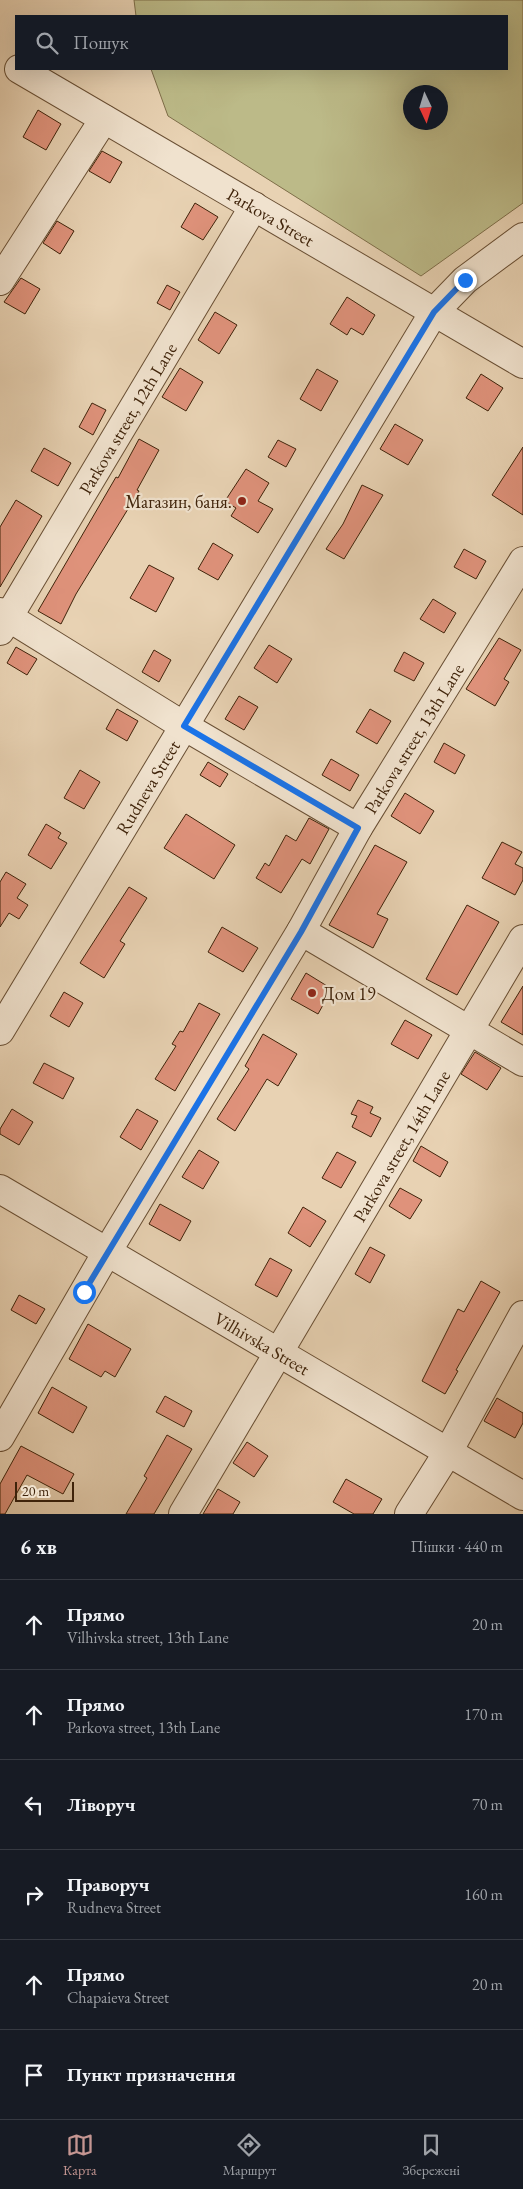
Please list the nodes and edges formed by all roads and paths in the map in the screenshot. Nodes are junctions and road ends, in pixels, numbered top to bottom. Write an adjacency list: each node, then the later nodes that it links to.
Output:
1 (0, 58): 2 (street, Parkova Street)
2 (15, 66)
3 (21, 70): 4 (street, Parkova Street)
4 (104, 119): 5 (street, Parkova Street); 7 (street)
5 (254, 206): 8 (street, Parkova Street); 11 (street, Parkova street, 12th Lane)
6 (523, 237): 8 (street, Rudneva Street)
7 (0, 280)
8 (434, 312): 9 (street, Parkova Street); 12 (street, Rudneva Street)
9 (523, 364)
10 (523, 561): 13 (street, Parkova street, 13th Lane)
11 (3, 620): 12 (street)
12 (184, 726): 13 (street); 16 (street, Rudneva Street)
13 (358, 828): 14 (street, Parkova street, 13th Lane)
14 (301, 932): 17 (street); 20 (street, Parkova street, 13th Lane)
15 (523, 939): 17 (street, Parkova street, 14th Lane)
16 (0, 1031)
17 (470, 1031): 18 (street); 22 (street, Parkova street, 14th Lane)
18 (523, 1062)
19 (0, 1189): 20 (street, Vilhivska Street)
20 (107, 1252): 22 (street, Vilhivska Street); 23 (street, Parkova street, 13th Lane)
21 (523, 1315): 24 (street)
22 (278, 1352): 24 (street, Vilhivska Street); 26 (street, Parkova street, 14th Lane)
23 (0, 1437)
24 (448, 1452): 25 (street, Vilhivska Street); 27 (street)
25 (523, 1496)
26 (183, 1514)
27 (409, 1514)

